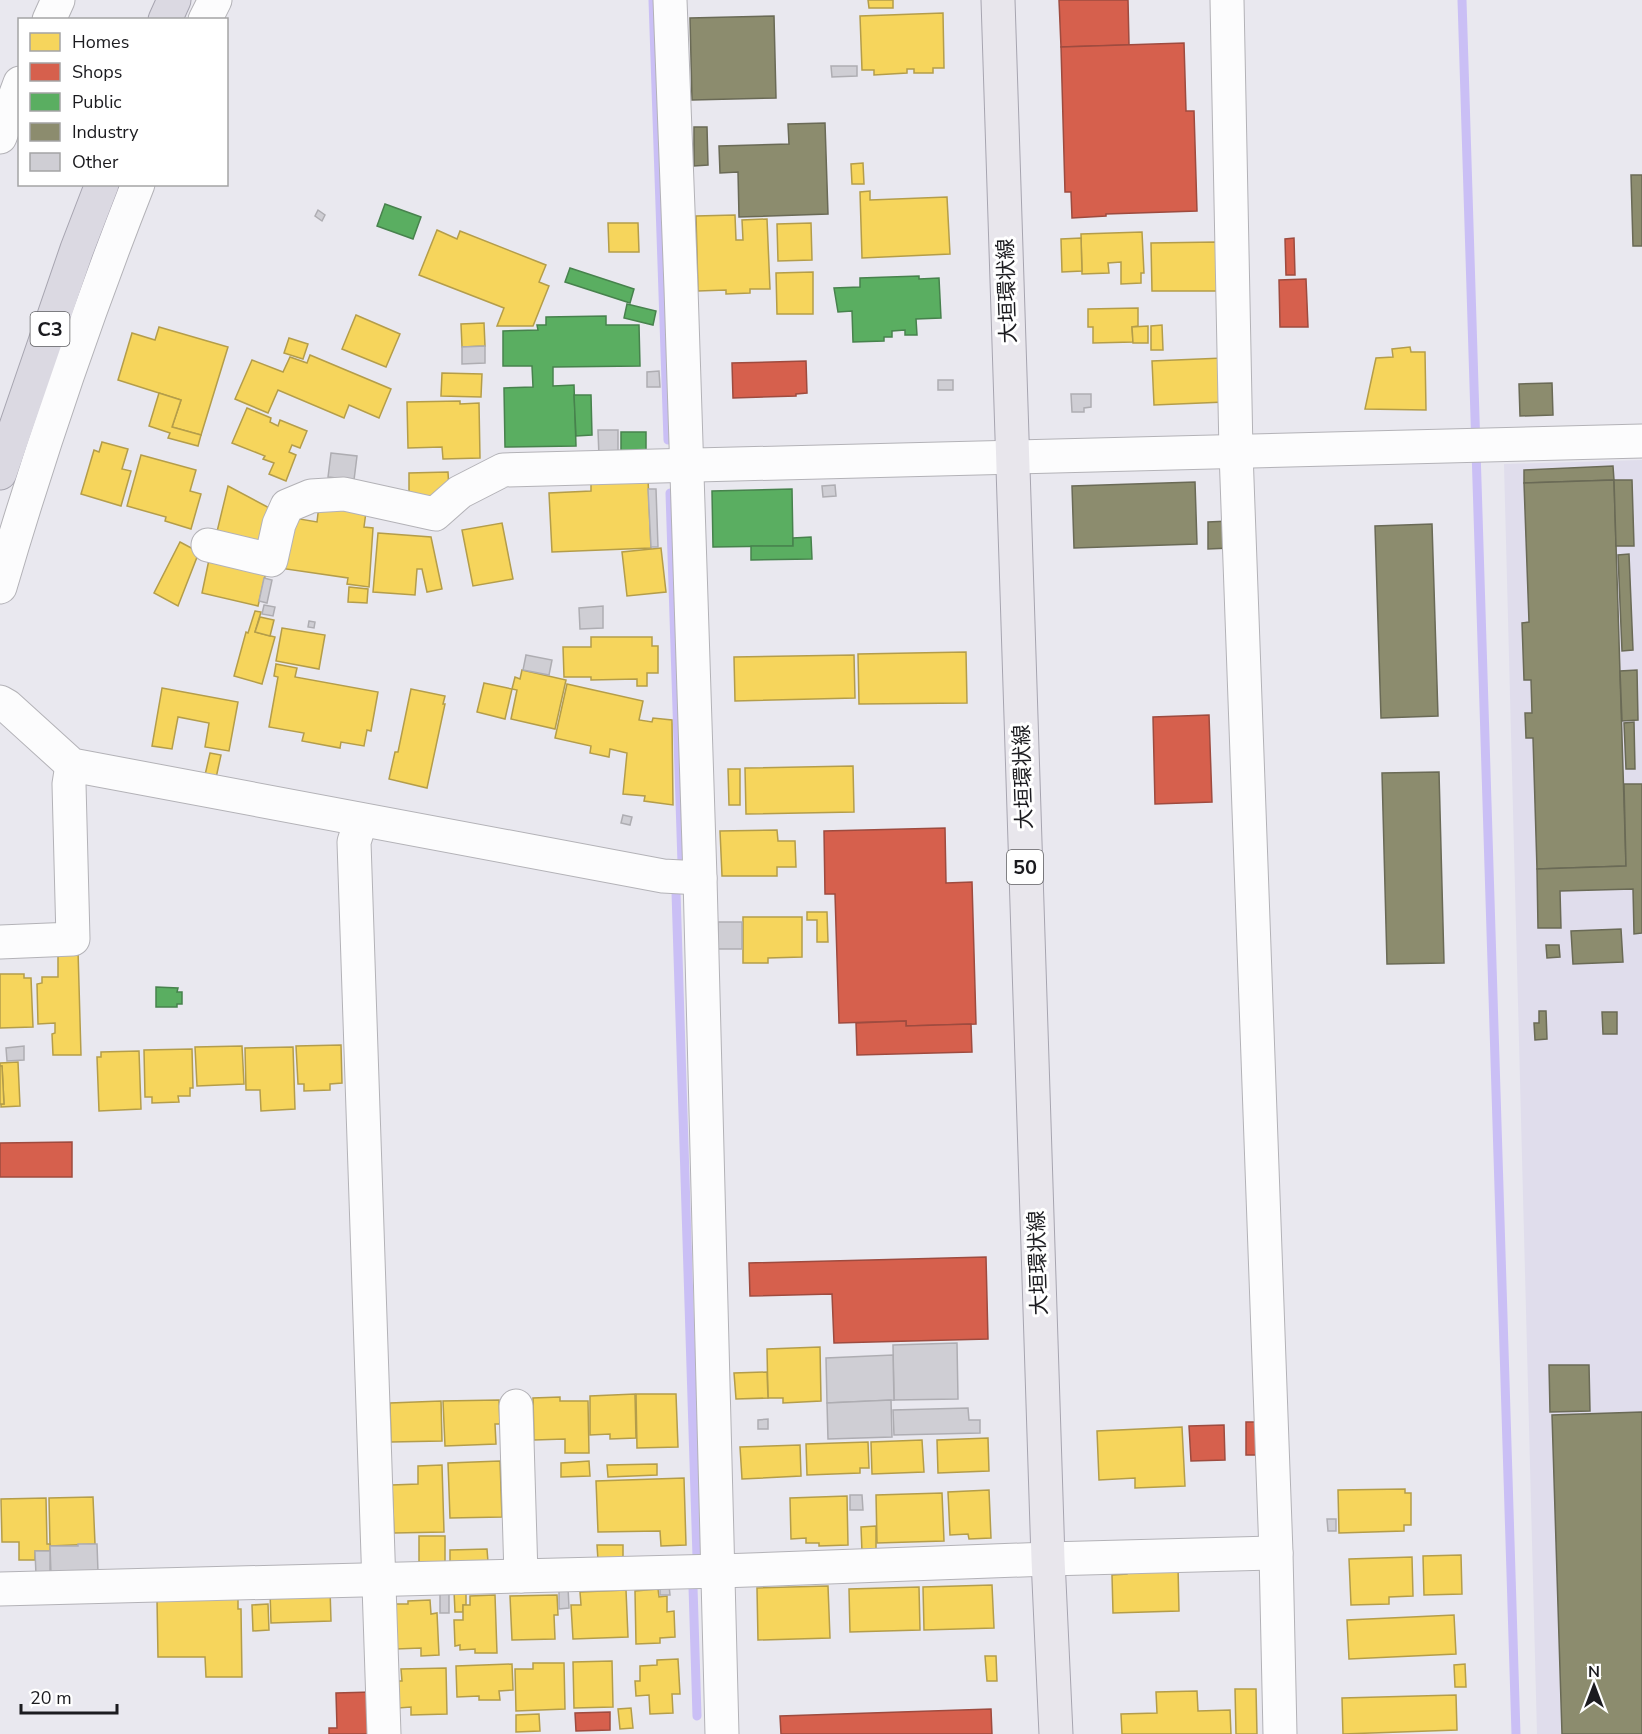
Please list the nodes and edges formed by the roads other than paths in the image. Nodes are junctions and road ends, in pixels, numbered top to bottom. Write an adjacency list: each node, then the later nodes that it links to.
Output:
1 (58, 0): 7 (street)
2 (173, 0): 8 (highway)
3 (215, 0): 9 (street)
4 (670, 0): 17 (street)
5 (998, 0): 16 (main road, 大垣環状線 / 50)
6 (1227, 0): 15 (street)
7 (50, 18)
8 (165, 18)
9 (206, 18)
10 (18, 88): 11 (street)
11 (0, 137)
12 (101, 186): 18 (highway, C3)
13 (137, 186): 19 (street)
14 (1642, 441): 15 (street)
15 (1236, 452): 16 (street); 28 (street)
16 (1012, 456): 17 (street); 29 (main road, 大垣環状線 / 50)
17 (686, 466): 20 (street); 25 (street)
18 (0, 473)
19 (10, 514): 21 (street)
20 (208, 545)
21 (0, 587)
22 (0, 702): 23 (street)
23 (72, 765): 24 (street); 26 (street)
24 (361, 820): 25 (street); 32 (street)
25 (700, 878): 30 (street)
26 (0, 942)
27 (516, 1406): 31 (street)
28 (1276, 1553): 29 (street); 37 (street)
29 (1047, 1559): 30 (street); 36 (main road, 大垣環状線 / 50)
30 (720, 1571): 31 (street); 35 (street)
31 (521, 1576): 32 (street)
32 (379, 1580): 33 (street); 34 (street)
33 (0, 1589)
34 (384, 1734)
35 (723, 1734)
36 (1056, 1734)
37 (1280, 1734)

